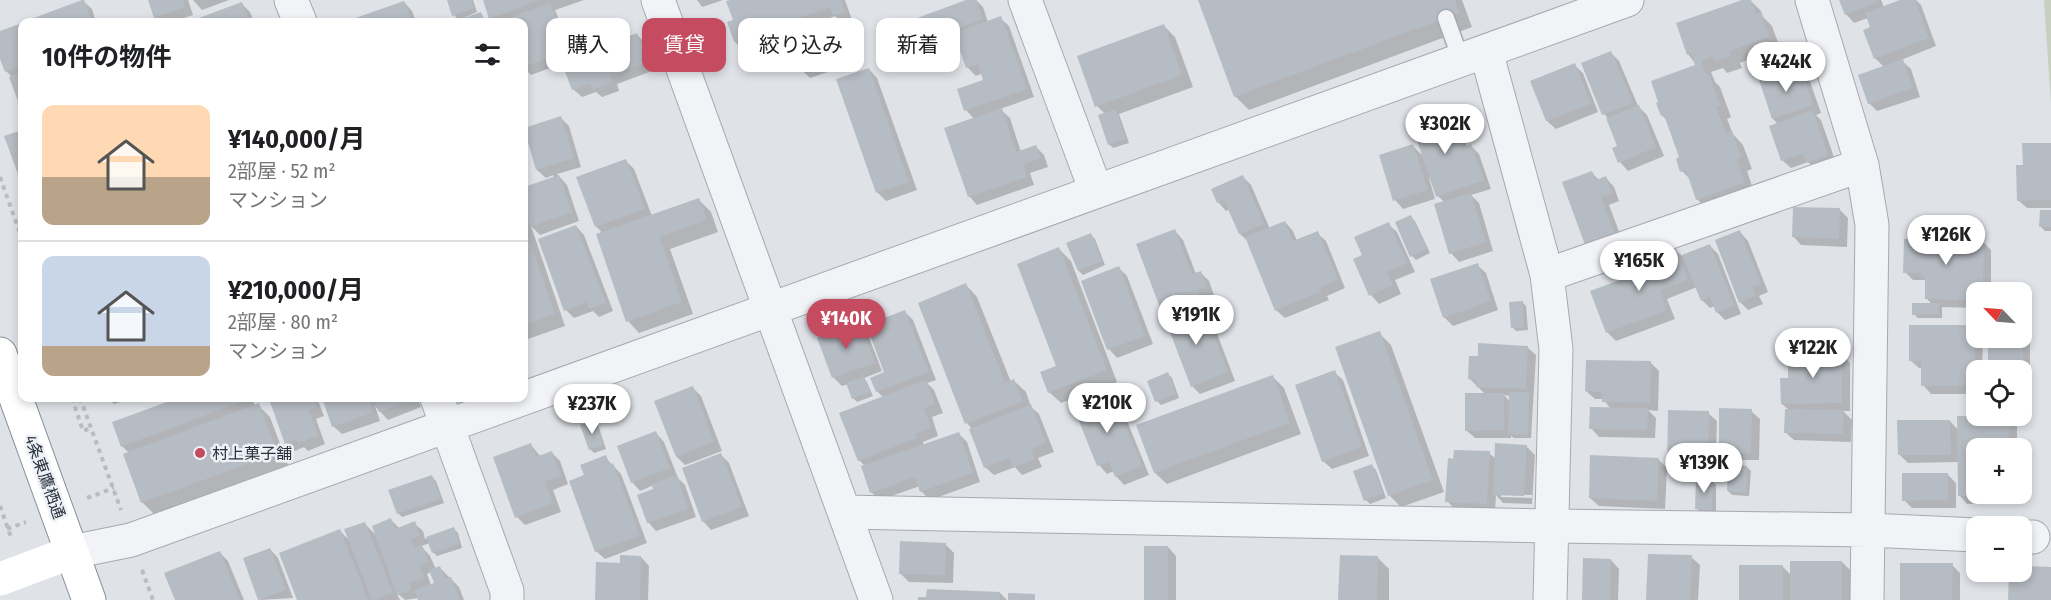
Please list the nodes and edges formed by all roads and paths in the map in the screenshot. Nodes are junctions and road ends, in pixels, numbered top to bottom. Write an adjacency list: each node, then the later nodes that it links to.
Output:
1 (291, 0): 6 (street)
2 (658, 0): 14 (street)
3 (1025, 0): 11 (street)
4 (1627, 0): 8 (street)
5 (1812, 0): 9 (street)
6 (298, 18)
7 (1446, 18): 8 (lane)
8 (1473, 55): 11 (street); 13 (street)
9 (1862, 165): 13 (street); 24 (street)
10 (0, 177): 12 (path)
11 (1096, 191): 14 (street)
12 (18, 228)
13 (1547, 275): 23 (street)
14 (771, 309): 16 (street); 22 (street)
15 (0, 354): 27 (main road, 4条東鷹栖通)
16 (528, 384)
17 (73, 402): 21 (path)
18 (81, 402): 21 (path)
19 (471, 402): 20 (street)
20 (442, 411): 26 (street); 31 (street)
21 (91, 428): 26 (path)
22 (845, 512): 23 (street); 32 (street)
23 (1553, 526): 24 (street); 33 (street)
24 (1868, 530): 25 (street); 34 (street)
25 (1966, 534)
26 (130, 540): 27 (street); 30 (path)
27 (72, 552): 28 (main road); 29 (main road, 4条東鷹栖通)
28 (0, 579)
29 (89, 600)
30 (153, 600)
31 (507, 600)
32 (876, 600)
33 (1550, 600)
34 (1867, 600)

